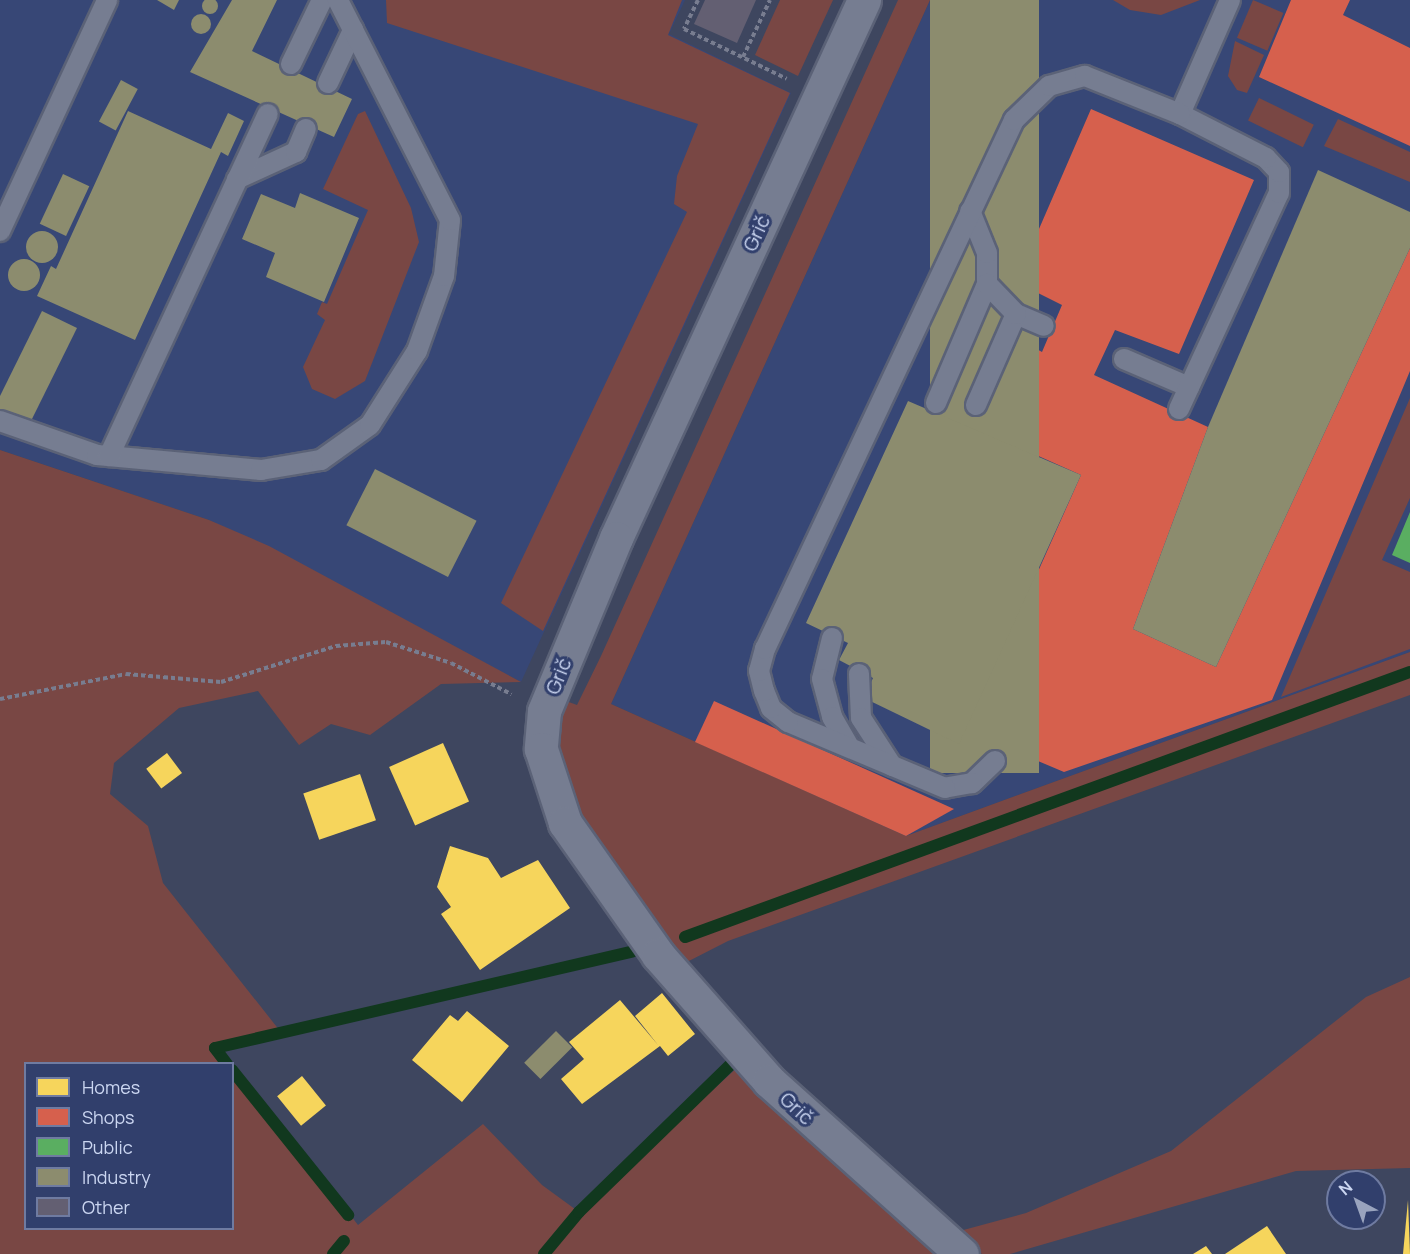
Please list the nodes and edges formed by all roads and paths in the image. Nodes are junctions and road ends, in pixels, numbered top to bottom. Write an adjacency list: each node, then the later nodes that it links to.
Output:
1 (107, 0): 18 (lane)
2 (322, 0): 10 (lane)
3 (338, 0): 8 (lane)
4 (698, 0): 9 (path)
5 (770, 0): 9 (path)
6 (864, 0): 12 (street, Grič)
7 (1230, 0): 14 (lane)
8 (353, 30): 11 (lane); 28 (lane)
9 (743, 57): 12 (path)
10 (291, 63)
11 (328, 83)
12 (820, 95): 32 (street, Grič)
13 (268, 114): 16 (lane)
14 (1180, 114): 17 (lane); 23 (lane)
15 (306, 129): 16 (lane)
16 (237, 179): 28 (lane)
17 (970, 211): 19 (lane); 33 (lane)
18 (0, 231)
19 (987, 284): 20 (lane); 24 (lane)
20 (1016, 314): 21 (lane); 25 (lane)
21 (1044, 326)
22 (1124, 359): 23 (lane)
23 (1189, 387): 26 (lane)
24 (936, 402)
25 (976, 405)
26 (1179, 409)
27 (0, 421): 28 (lane)
28 (109, 456)
29 (832, 638): 33 (lane)
30 (859, 675): 35 (lane)
31 (0, 699): 32 (path)
32 (544, 711): 36 (street, Grič)
33 (849, 747): 35 (lane)
34 (995, 761): 35 (lane)
35 (898, 772)
36 (962, 1254)

